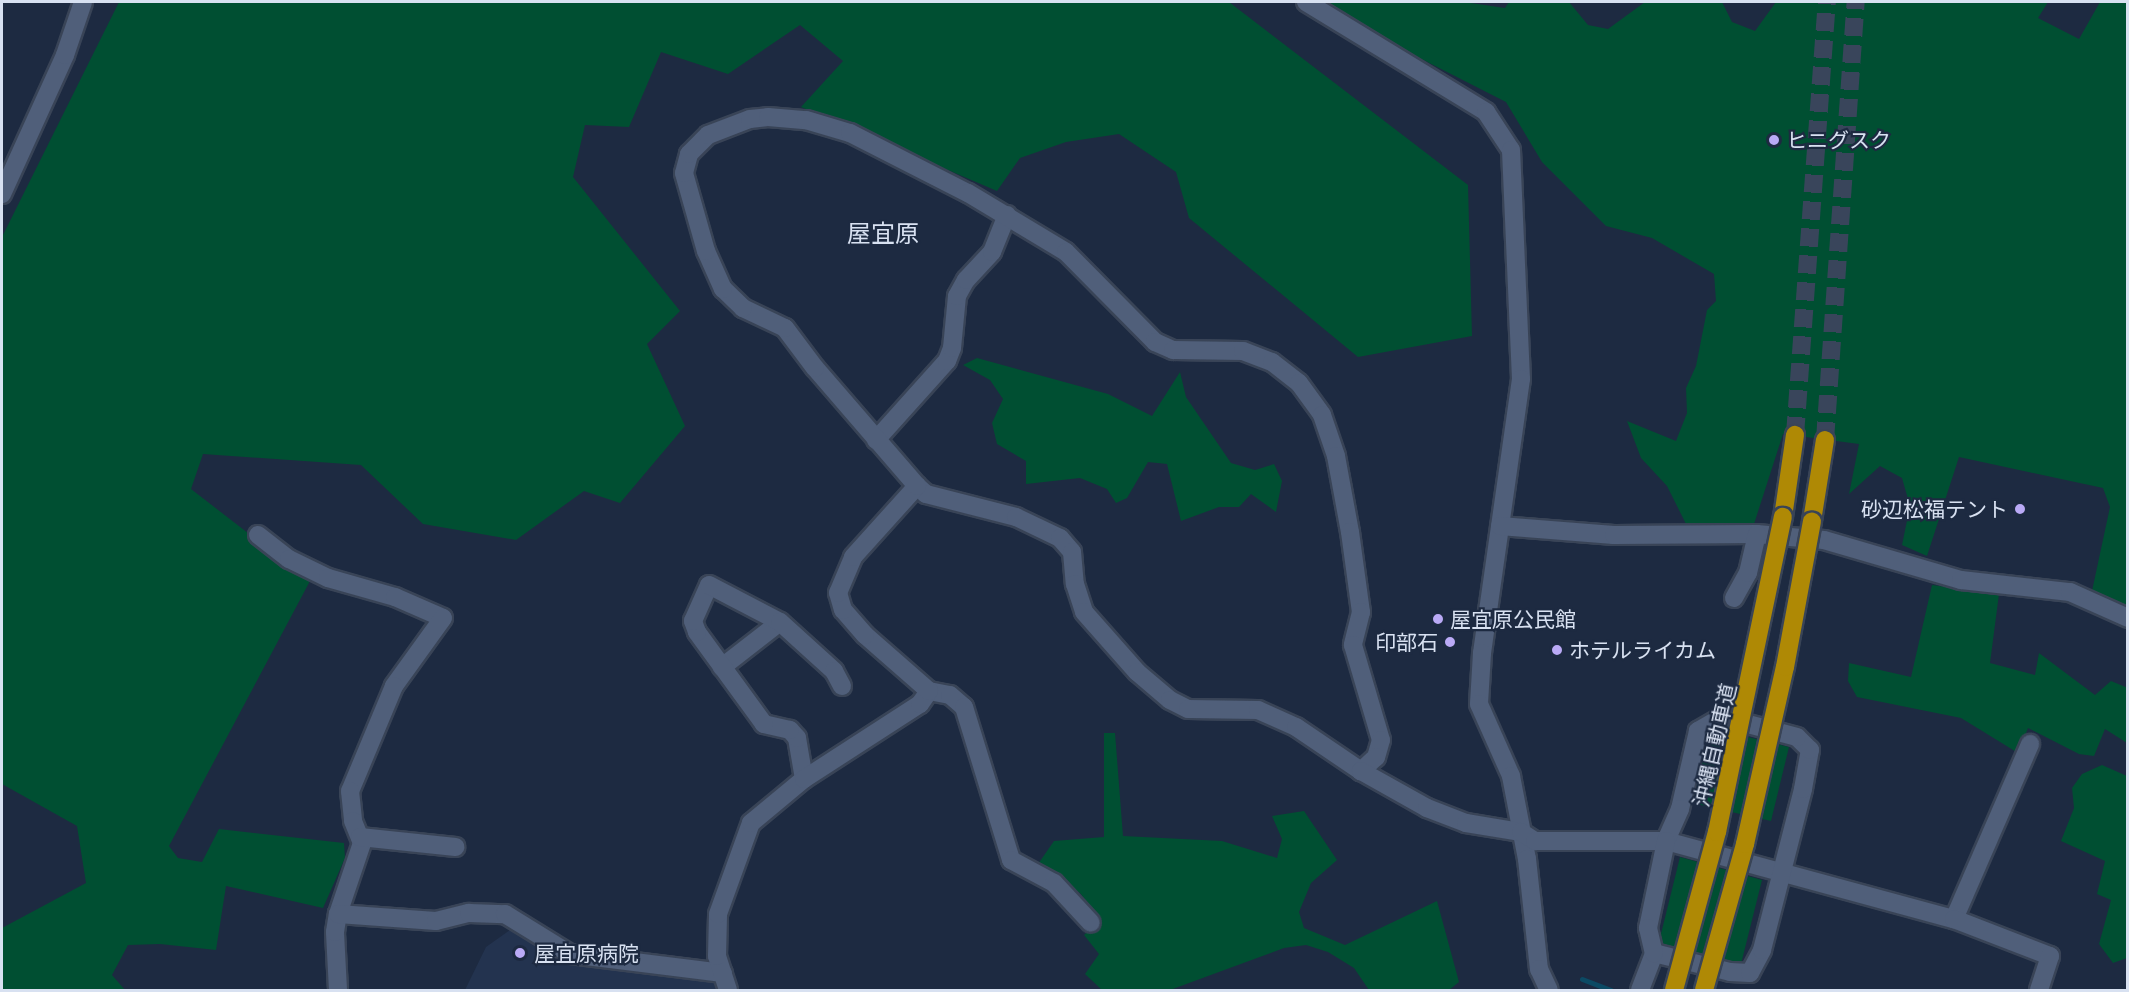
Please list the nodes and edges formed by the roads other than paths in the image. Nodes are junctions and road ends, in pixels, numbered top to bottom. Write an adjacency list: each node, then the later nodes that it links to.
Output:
1 (83, 2): 3 (street)
2 (1306, 2): 9 (street)
3 (3, 188)
4 (1007, 215): 6 (street); 6 (street); 19 (street)
5 (1795, 435): 34 (highway, 沖縄自動車道, bridge)
6 (876, 440): 8 (street)
7 (1825, 440): 35 (highway, bridge)
8 (917, 486): 17 (street); 19 (street)
9 (1500, 526): 11 (street); 21 (street)
10 (258, 534): 22 (street)
11 (1757, 534): 12 (street); 13 (street)
12 (1734, 598)
13 (2127, 618)
14 (780, 622): 15 (street); 15 (street); 16 (street)
15 (722, 667): 20 (street)
16 (842, 686)
17 (929, 692): 20 (street); 28 (street)
18 (2030, 744): 27 (street)
19 (1361, 771): 21 (street)
20 (804, 780): 30 (street)
21 (1521, 832): 23 (street); 32 (street)
22 (360, 837): 24 (street); 26 (street)
23 (1666, 841): 25 (street); 25 (street); 29 (street)
24 (454, 847)
25 (1782, 870): 27 (street); 29 (street)
26 (338, 915): 30 (street); 31 (street)
27 (1954, 919): 36 (street)
28 (1091, 923)
29 (1654, 953): 33 (street)
30 (725, 982)
31 (338, 990)
32 (1549, 990)
33 (1640, 990)
34 (1674, 990)
35 (1704, 990)
36 (2039, 990)

